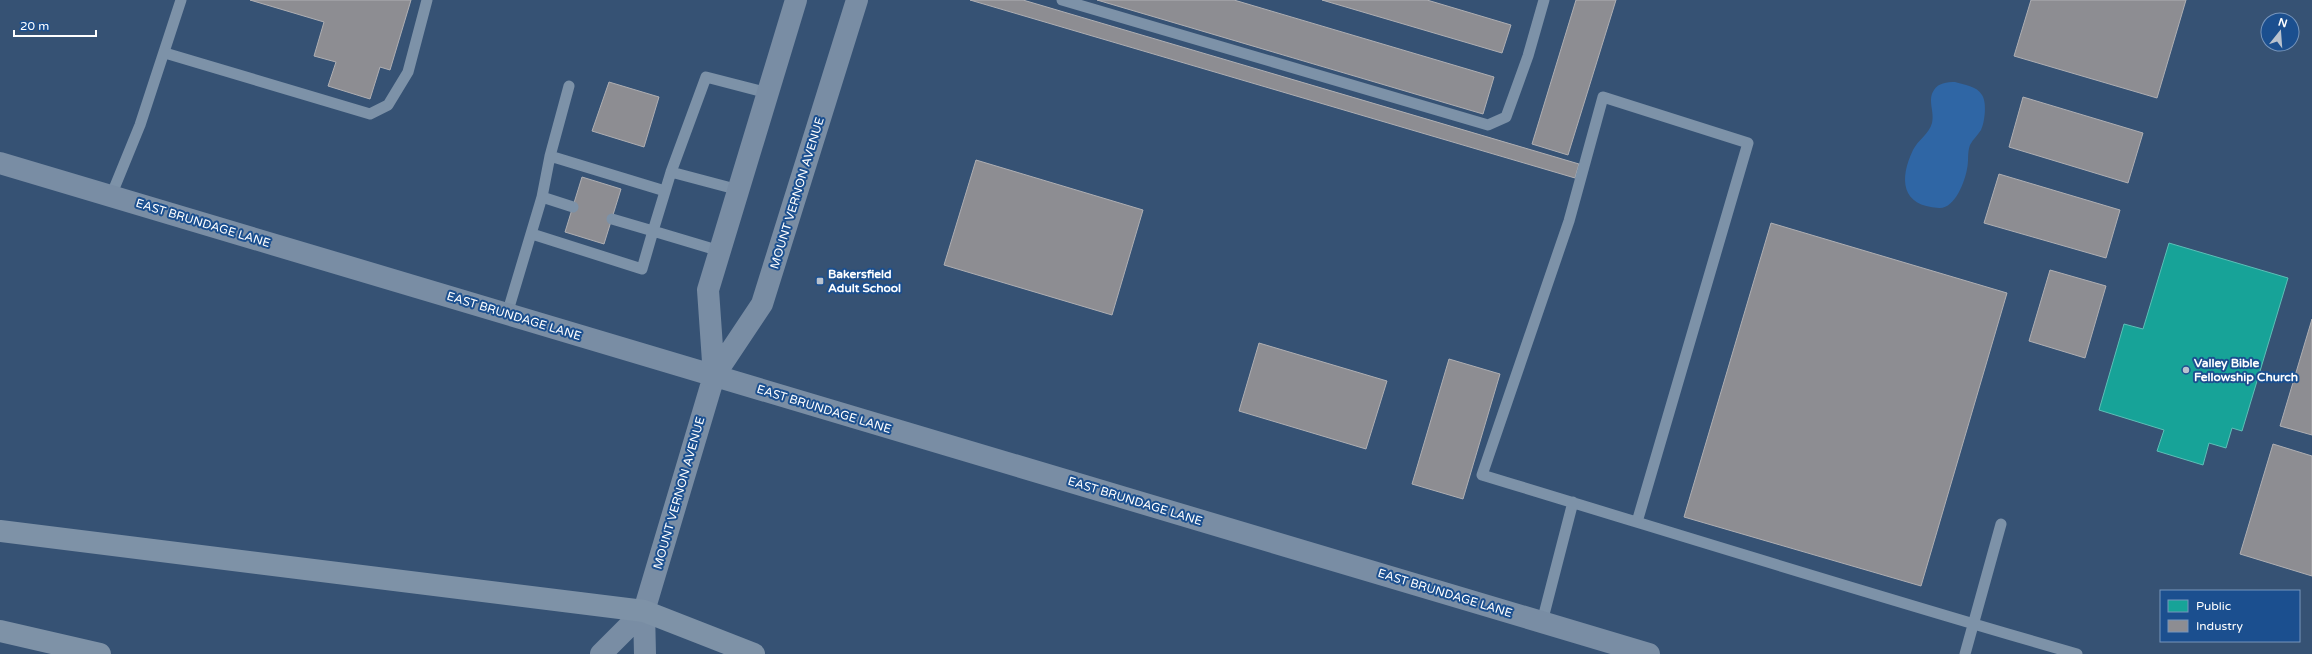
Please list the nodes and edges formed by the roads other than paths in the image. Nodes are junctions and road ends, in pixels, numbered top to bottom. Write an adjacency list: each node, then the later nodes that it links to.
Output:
1 (181, 0): 7 (lane)
2 (427, 0): 7 (lane)
3 (796, 0): 9 (main road, MOUNT VERNON AVENUE)
4 (857, 0): 23 (main road, MOUNT VERNON AVENUE)
5 (1062, 0): 6 (lane)
6 (1544, 0)
7 (164, 53): 15 (lane)
8 (569, 86): 10 (lane)
9 (768, 93): 12 (lane); 13 (main road, MOUNT VERNON AVENUE)
10 (550, 156): 14 (lane); 16 (lane)
11 (0, 163): 15 (main road, EAST BRUNDAGE LANE)
12 (671, 172): 13 (lane); 14 (lane)
13 (739, 190): 21 (main road, MOUNT VERNON AVENUE)
14 (665, 191): 19 (lane)
15 (111, 196): 22 (main road, EAST BRUNDAGE LANE)
16 (542, 197): 17 (lane); 20 (lane)
17 (573, 207)
18 (612, 219): 19 (lane)
19 (654, 231): 20 (lane); 21 (lane)
20 (532, 234): 22 (lane)
21 (720, 251): 23 (main road, MOUNT VERNON AVENUE)
22 (507, 314): 23 (main road, EAST BRUNDAGE LANE)
23 (714, 376): 28 (main road, MOUNT VERNON AVENUE); 29 (main road, EAST BRUNDAGE LANE)
24 (1573, 502): 25 (lane); 25 (lane); 29 (lane)
25 (1637, 522): 30 (lane)
26 (2001, 524): 30 (lane)
27 (0, 531): 28 (highway)
28 (644, 611): 33 (main road, MOUNT VERNON AVENUE); 34 (main road, MOUNT VERNON AVENUE); 35 (highway)
29 (1542, 622): 36 (main road, EAST BRUNDAGE LANE)
30 (1973, 624): 37 (lane); 38 (lane)
31 (0, 630): 32 (highway)
32 (100, 654)
33 (601, 654)
34 (645, 654)
35 (754, 654)
36 (1649, 654)
37 (1964, 654)
38 (2077, 654)

